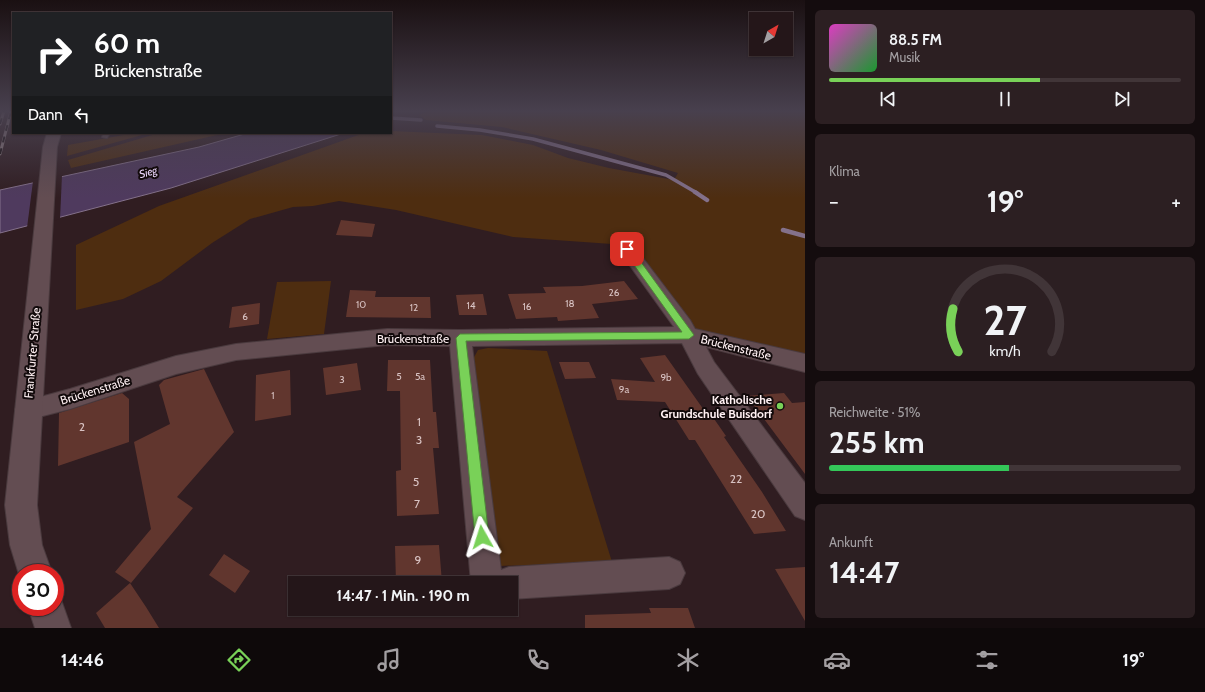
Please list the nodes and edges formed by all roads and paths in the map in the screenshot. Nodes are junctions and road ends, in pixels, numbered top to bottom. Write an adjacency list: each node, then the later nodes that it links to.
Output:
1 (52, 140): 6 (main road, Frankfurter Straße)
2 (627, 249): 3 (street)
3 (689, 335): 4 (street, Brückenstraße); 5 (street, Brückenstraße); 7 (street)
4 (460, 338): 6 (street, Brückenstraße); 10 (street)
5 (805, 364)
6 (27, 410): 8 (main road, Frankfurter Straße)
7 (805, 506)
8 (32, 564)
9 (669, 573): 11 (street)
10 (486, 576)
11 (518, 582)
12 (49, 616): 13 (main road)
13 (53, 628)

